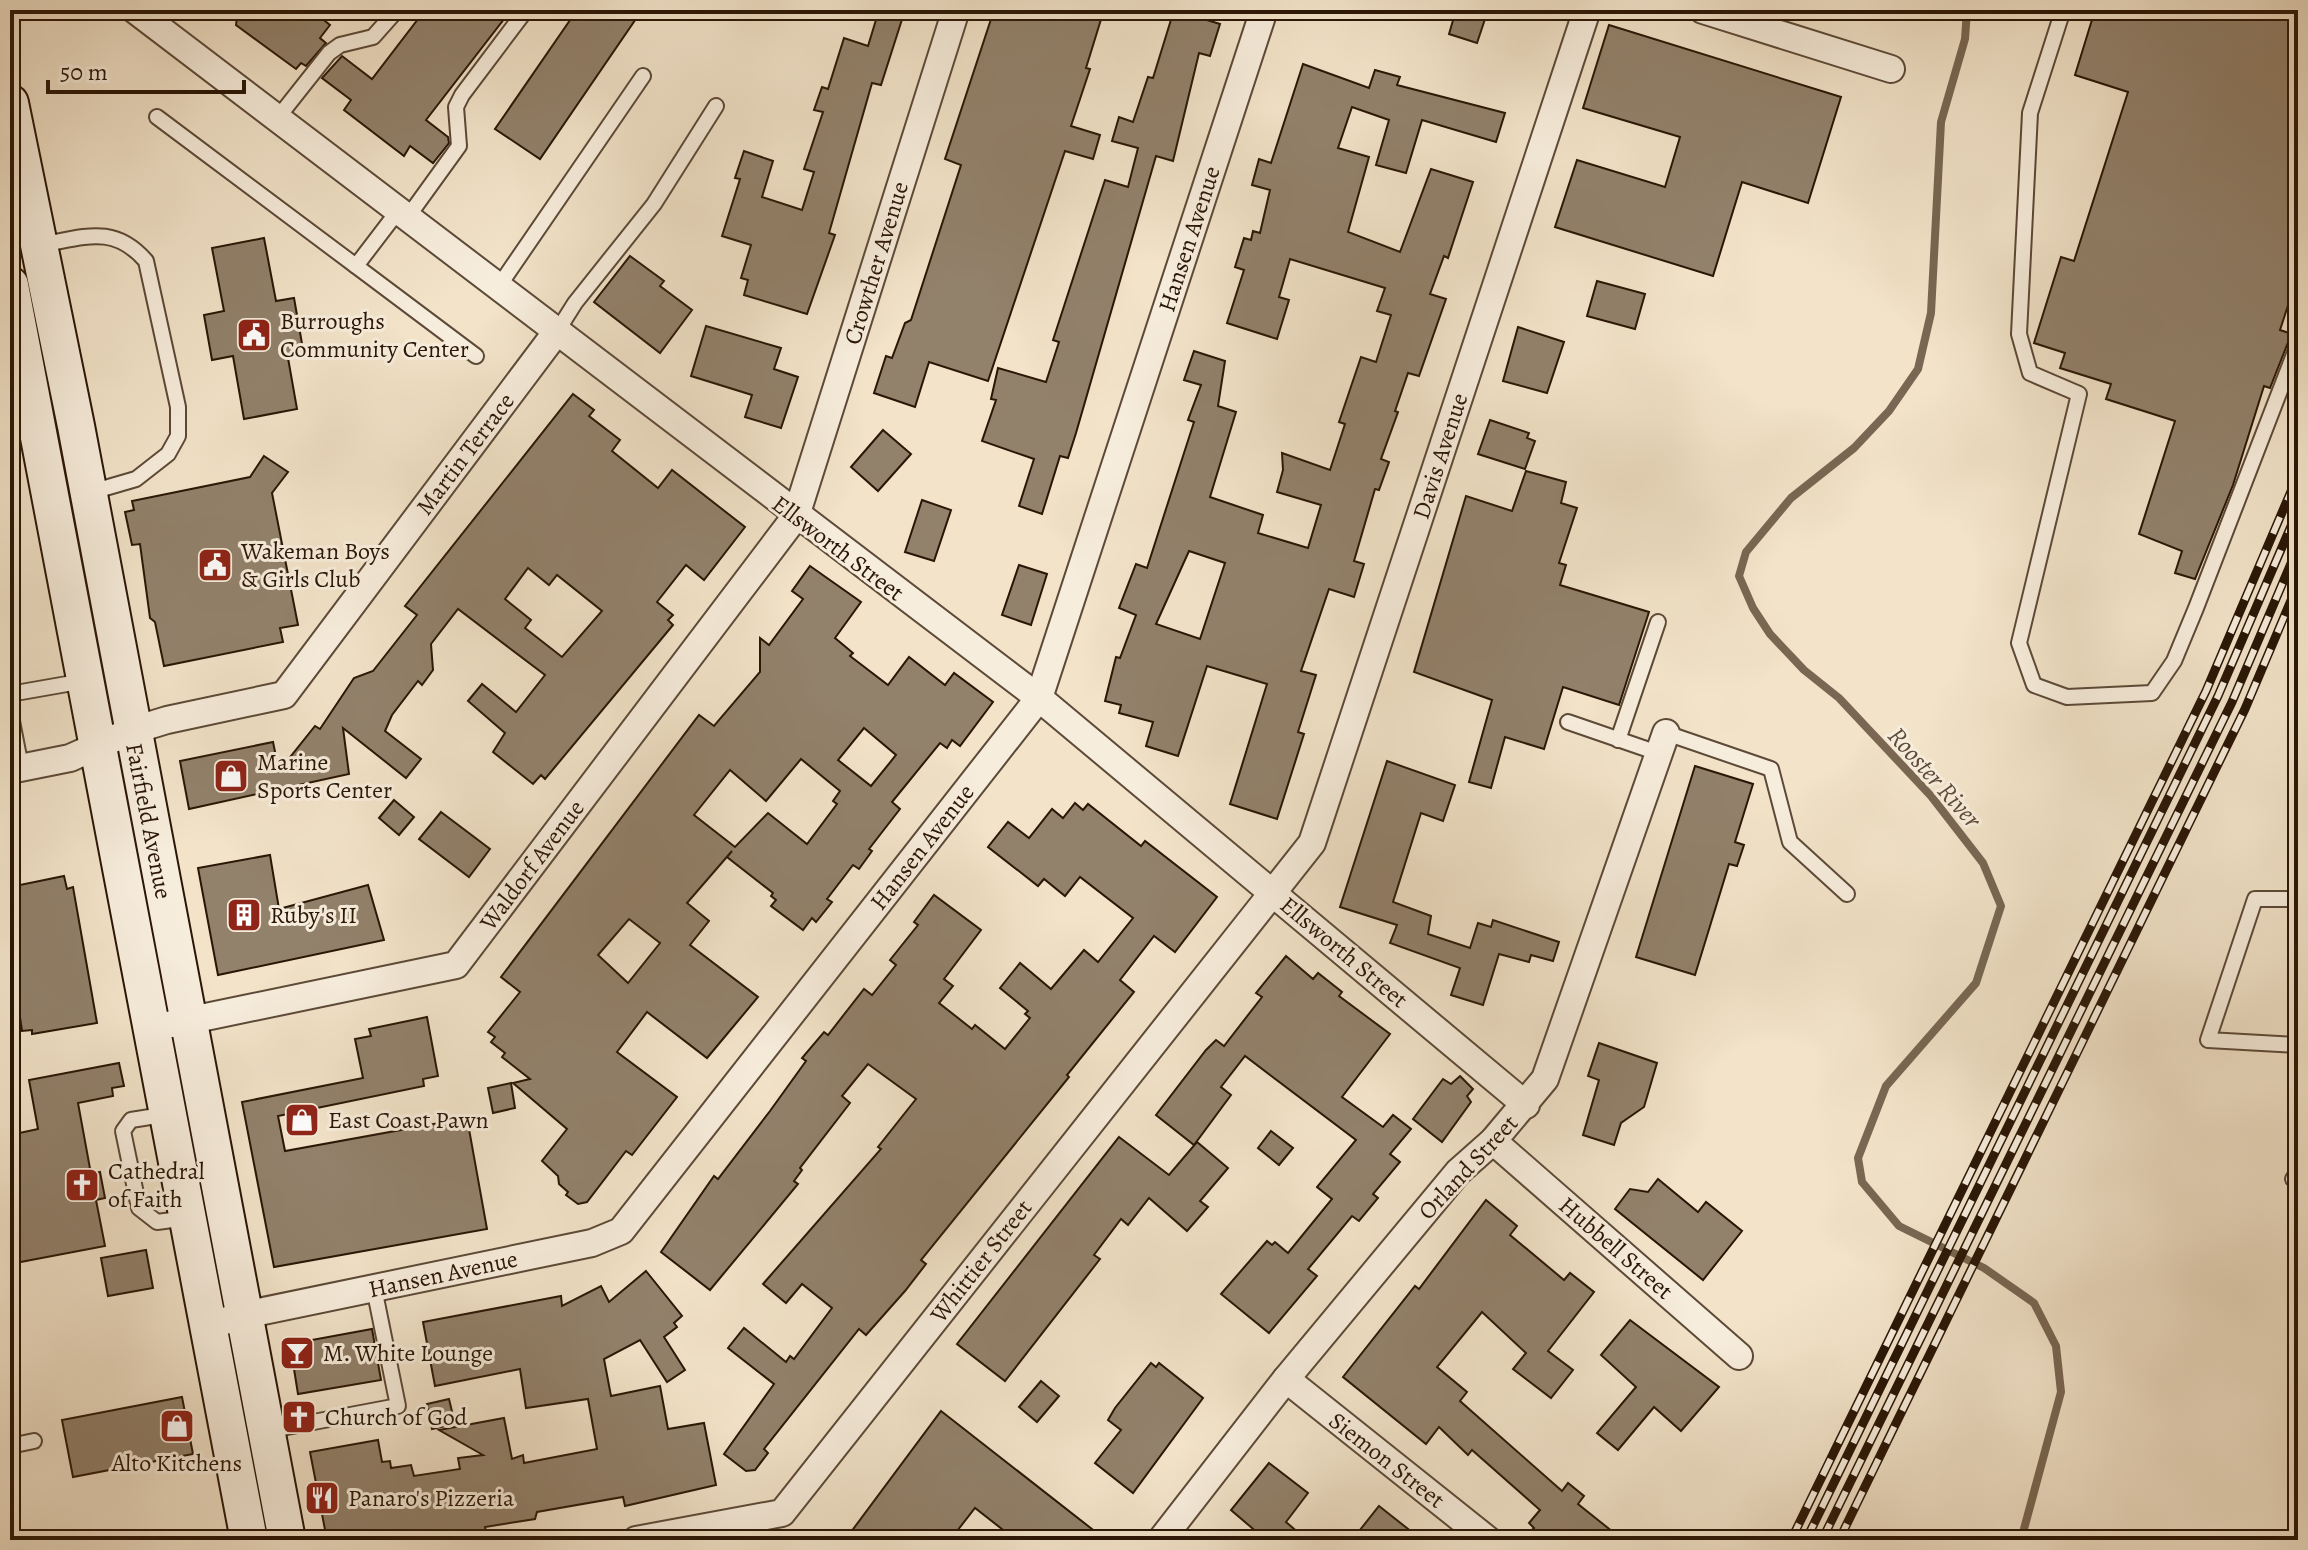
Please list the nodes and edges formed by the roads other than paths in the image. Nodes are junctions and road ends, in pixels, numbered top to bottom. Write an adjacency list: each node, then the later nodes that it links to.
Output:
1 (135, 10): 14 (street, Ellsworth Street)
2 (397, 10): 14 (lane)
3 (526, 10): 15 (lane)
4 (956, 10): 24 (street, Crowther Avenue)
5 (1264, 10): 28 (street, Hansen Avenue)
6 (1587, 10): 36 (street, Davis Avenue)
7 (1703, 10): 9 (street)
8 (2063, 10): 21 (lane)
9 (1891, 69)
10 (643, 76): 19 (lane)
11 (716, 106): 20 (lane)
12 (11, 116): 16 (main road, Fairfield Avenue)
13 (157, 117): 17 (lane)
14 (276, 120): 15 (street, Ellsworth Street)
15 (402, 214): 17 (lane); 19 (street, Ellsworth Street)
16 (39, 245): 23 (main road, Fairfield Avenue); 23 (lane)
17 (356, 266): 22 (lane)
18 (10, 285): 26 (main road, Fairfield Avenue)
19 (499, 286): 20 (street, Ellsworth Street)
20 (558, 330): 24 (street, Ellsworth Street); 31 (street, Martin Terrace)
21 (2298, 344)
22 (476, 356)
23 (88, 493): 31 (main road, Fairfield Avenue)
24 (796, 516): 28 (street, Ellsworth Street); 39 (street, Waldorf Avenue)
25 (1658, 622): 32 (lane)
26 (84, 681): 27 (lane); 34 (main road, Fairfield Avenue)
27 (10, 694)
28 (1039, 698): 36 (street, Ellsworth Street); 48 (street, Hansen Avenue)
29 (10, 711): 35 (lane)
30 (1568, 722): 32 (lane)
31 (131, 731): 34 (street, Martin Terrace); 39 (main road, Fairfield Avenue)
32 (1618, 740): 33 (lane)
33 (1662, 743): 37 (lane); 42 (street, Orland Street)
34 (96, 747): 35 (street, Martin Terrace); 40 (main road, Fairfield Avenue)
35 (15, 768)
36 (1273, 892): 42 (street, Ellsworth Street); 58 (street, Whittier Street)
37 (1847, 894)
38 (2298, 899): 41 (lane)
39 (189, 1021): 40 (street, Waldorf Avenue); 49 (main road, Fairfield Avenue)
40 (151, 1027): 43 (main road, Fairfield Avenue)
41 (2298, 1045)
42 (1526, 1105): 44 (street, Orland Street)
43 (170, 1114): 47 (main road, Fairfield Avenue); 47 (lane)
44 (1493, 1141): 51 (street, Hubbell Street); 52 (street, Orland Street)
45 (2298, 1172): 46 (lane)
46 (2298, 1182)
47 (190, 1218): 50 (main road, Fairfield Avenue)
48 (374, 1288): 49 (street, Hansen Avenue); 53 (lane)
49 (244, 1315): 50 (street, Hansen Avenue); 53 (main road, Fairfield Avenue)
50 (208, 1326): 56 (main road, Fairfield Avenue)
51 (1739, 1356)
52 (1286, 1379): 59 (street, Orland Street); 60 (street, Siemon Street)
53 (266, 1431): 57 (main road, Fairfield Avenue)
54 (34, 1441): 55 (lane)
55 (10, 1446)
56 (249, 1540)
57 (287, 1540)
58 (636, 1540)
59 (1161, 1540)
60 (1488, 1540)

